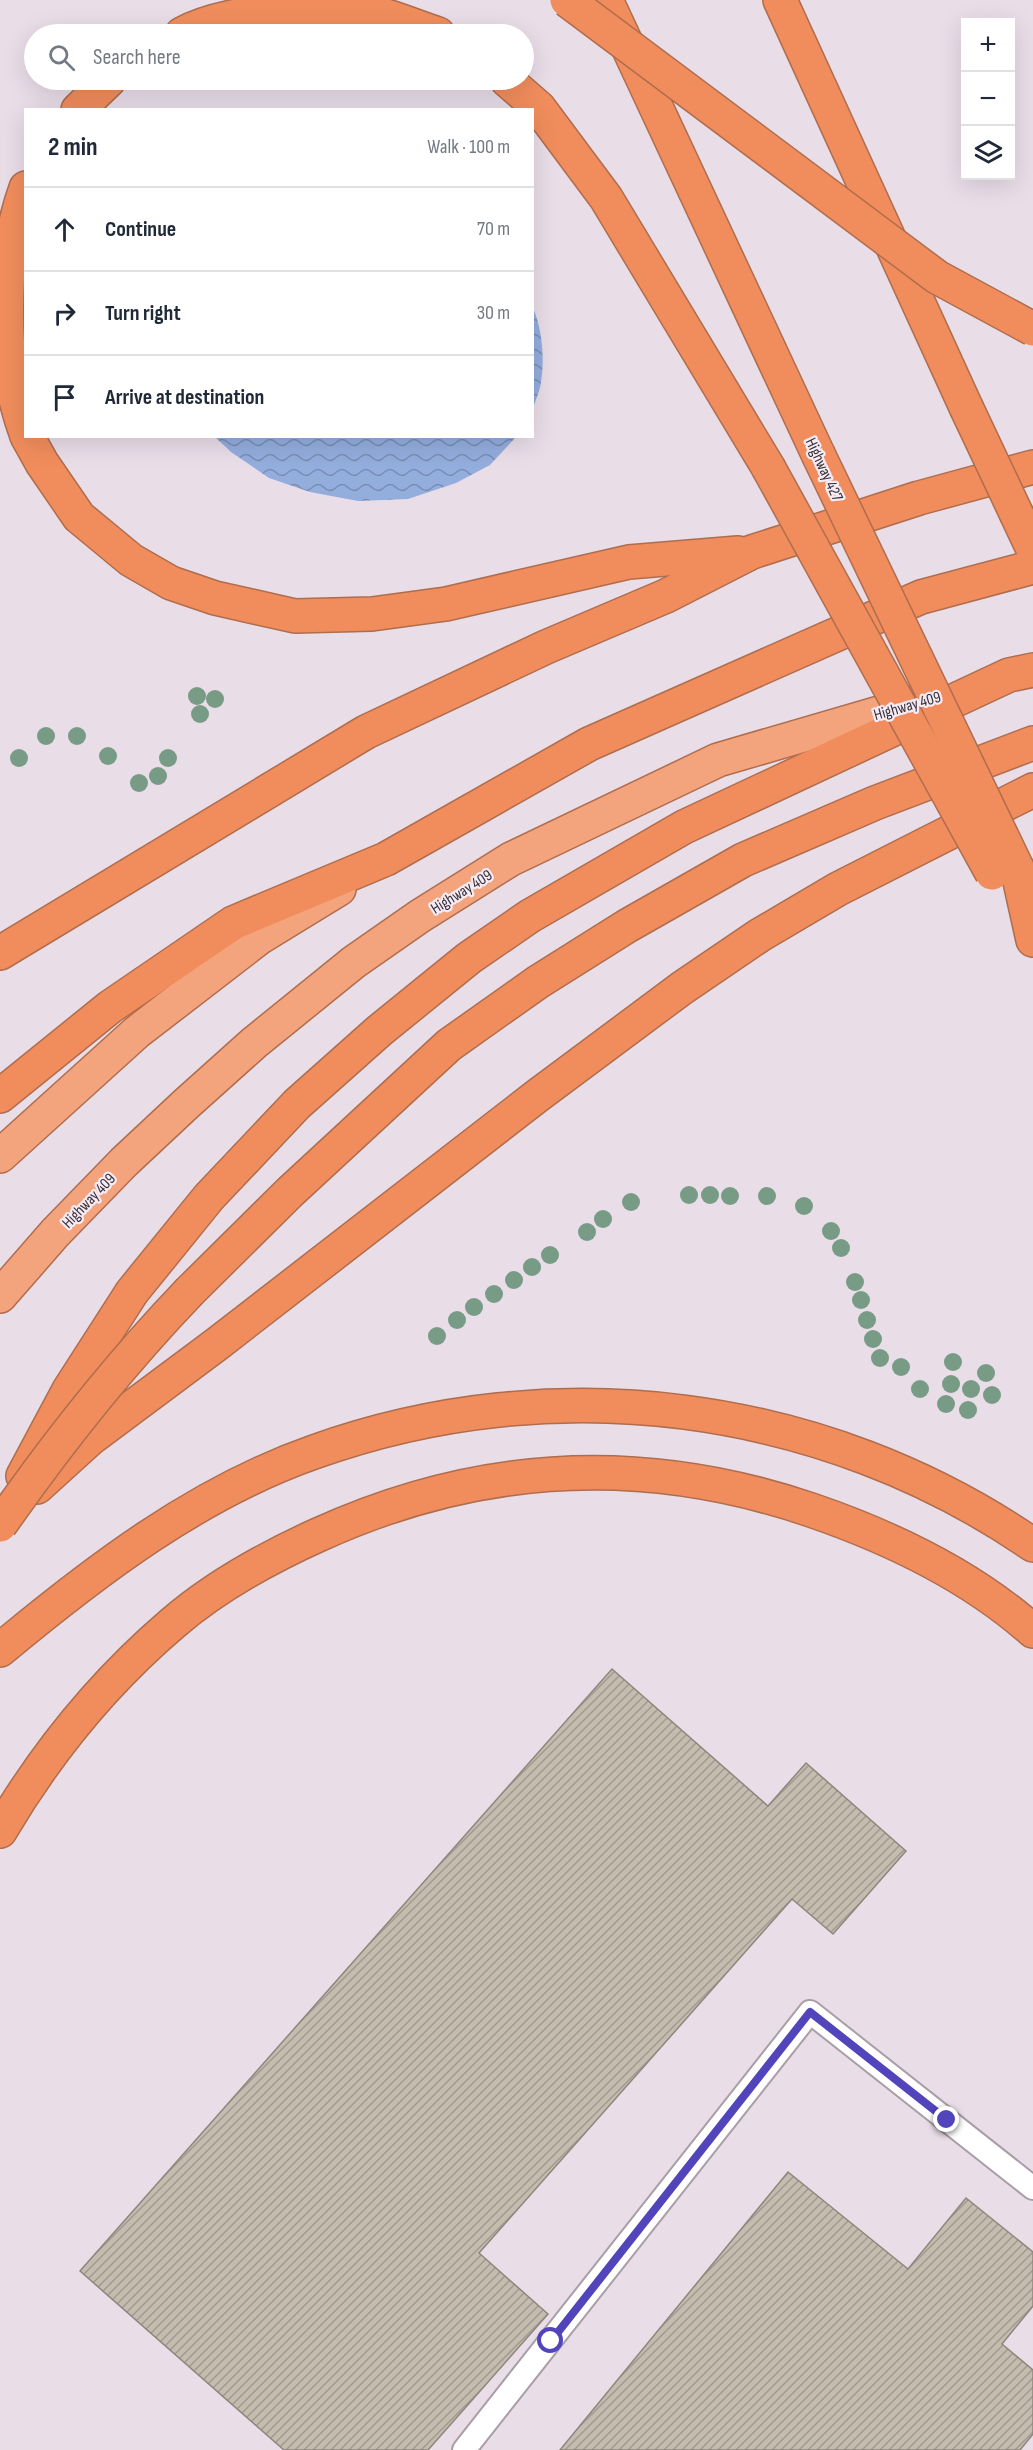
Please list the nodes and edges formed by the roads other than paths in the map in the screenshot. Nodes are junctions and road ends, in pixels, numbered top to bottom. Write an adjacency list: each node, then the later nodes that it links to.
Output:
1 (567, 0): 10 (highway, bridge)
2 (606, 0): 22 (highway, Highway 427, bridge)
3 (780, 0): 14 (highway, bridge)
4 (210, 24): 5 (highway)
5 (410, 24)
6 (99, 90): 8 (highway)
7 (518, 90): 22 (highway, bridge)
8 (80, 108)
9 (24, 193): 11 (highway)
10 (1033, 329)
11 (24, 429)
12 (28, 438): 16 (highway)
13 (1033, 466): 16 (highway)
14 (1025, 527): 15 (highway)
15 (1033, 549)
16 (752, 552): 24 (highway)
17 (1033, 567): 21 (highway)
18 (1021, 672): 27 (highway, Highway 409); 28 (highway)
19 (1033, 743): 28 (highway, bridge)
20 (1033, 790): 28 (highway)
21 (386, 859): 25 (highway); 26 (highway)
22 (1004, 871): 23 (highway)
23 (1031, 936)
24 (0, 953)
25 (0, 1096)
26 (0, 1156)
27 (0, 1296)
28 (0, 1522)
29 (1033, 1545): 31 (highway)
30 (1033, 1631): 32 (highway)
31 (0, 1650)
32 (0, 1831)
33 (1033, 2188): 34 (lane)
34 (464, 2450)

